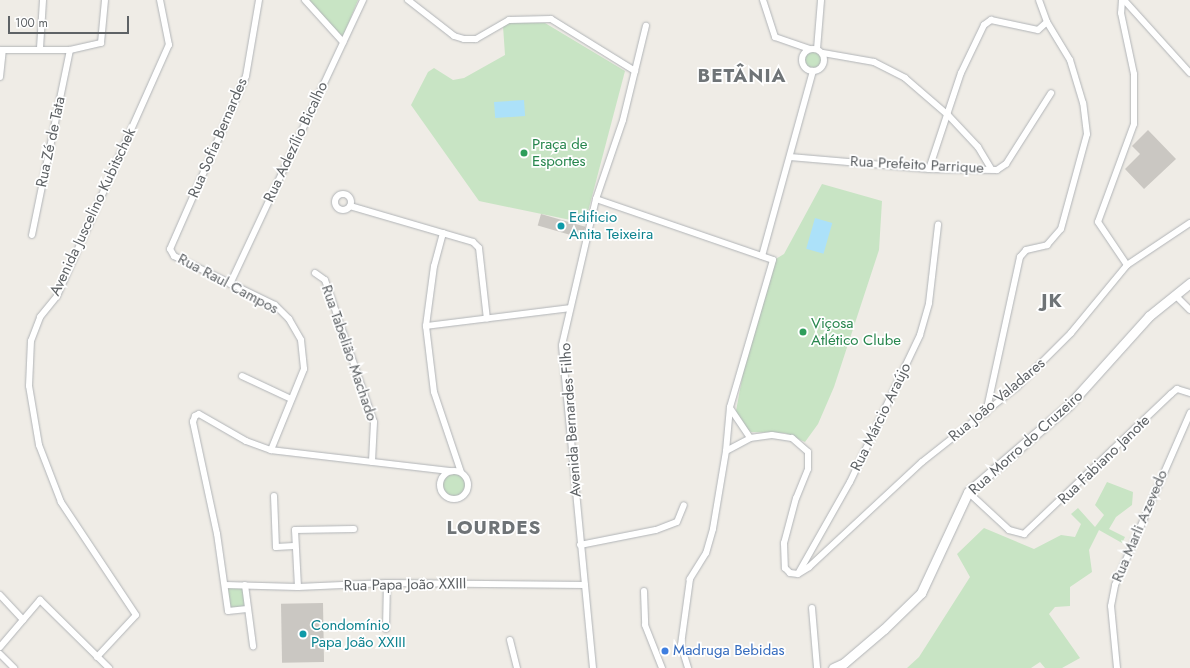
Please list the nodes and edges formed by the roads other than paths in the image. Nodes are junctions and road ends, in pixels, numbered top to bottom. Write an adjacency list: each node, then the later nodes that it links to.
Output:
1 (42, 0): 15 (street)
2 (105, 0): 18 (street)
3 (160, 0): 80 (street, Avenida Juscelino Kubitschek)
4 (258, 0): 35 (street, Rua Sofia Bernardes)
5 (305, 0): 14 (street)
6 (363, 0): 14 (street, Rua Adezílio Bicalho)
7 (408, 0): 20 (street)
8 (763, 0): 16 (street)
9 (821, 0): 16 (street)
10 (1039, 0): 12 (street)
11 (1123, 0): 22 (street); 37 (street)
12 (1047, 22): 25 (street); 50 (street)
13 (646, 26): 20 (street, Avenida Bernardes Filho)
14 (343, 42): 40 (street, Rua Adezílio Bicalho)
15 (40, 48): 17 (street); 18 (street)
16 (814, 49): 19 (street); 21 (street)
17 (2, 50): 23 (street)
18 (70, 50): 34 (street, Rua Zé de Tata)
19 (823, 54): 21 (street); 25 (street)
20 (635, 71): 29 (street, Avenida Bernardes Filho)
21 (813, 71): 26 (street)
22 (1190, 73)
23 (0, 77)
24 (1051, 93): 28 (street, Rua Prefeito Parrique)
25 (948, 115): 27 (street); 28 (street)
26 (790, 157): 27 (street, Rua Prefeito Parrique); 36 (street)
27 (929, 168): 28 (street, Rua Prefeito Parrique)
28 (991, 169)
29 (596, 199): 36 (street); 42 (street, Avenida Bernardes Filho)
30 (350, 206): 33 (street)
31 (1190, 223): 37 (street, Rua João Valadares)
32 (938, 225): 64 (street, Rua Márcio Araújo)
33 (443, 233): 44 (street); 45 (street)
34 (32, 235)
35 (170, 249): 40 (street, Rua Raul Campos)
36 (762, 256): 49 (street)
37 (1127, 265): 50 (street, Rua João Valadares)
38 (315, 273): 55 (street, Rua Tabelião Machado)
39 (1190, 283): 41 (street, Rua Morro do Cruzeiro)
40 (230, 284): 48 (street, Rua Raul Campos)
41 (1175, 294): 43 (street); 58 (street, Rua Morro do Cruzeiro)
42 (570, 308): 44 (street); 62 (street, Avenida Bernardes Filho)
43 (1190, 310)
44 (487, 319): 45 (street)
45 (426, 326): 57 (street)
46 (242, 376): 48 (street)
47 (1190, 394): 58 (street, Rua Fabiano Janote)
48 (291, 399): 53 (street, Rua Raul Campos)
49 (730, 407): 52 (street); 54 (street)
50 (986, 413): 64 (street, Rua João Valadares)
51 (1190, 413): 89 (street, Rua Marli Azevedo)
52 (750, 438): 54 (street); 64 (street)
53 (271, 450): 55 (street); 66 (street)
54 (726, 451): 86 (street)
55 (372, 462): 56 (street)
56 (451, 471): 57 (street); 57 (street)
57 (460, 472)
58 (968, 492): 88 (street, Rua Morro do Cruzeiro)
59 (274, 496): 63 (street)
60 (684, 505): 62 (street)
61 (354, 529): 63 (street)
62 (580, 545): 68 (street, Avenida Bernardes Filho)
63 (294, 546): 69 (street)
64 (798, 574)
65 (387, 583): 68 (street, Rua Papa João XXIII); 69 (street, Rua Papa João XXIII); 75 (street)
66 (225, 585): 67 (street, Rua Papa João XXIII); 73 (street)
67 (245, 585): 69 (street, Rua Papa João XXIII); 73 (street)
68 (585, 585): 84 (street, Avenida Bernardes Filho)
69 (298, 587)
70 (644, 591): 85 (street)
71 (0, 595): 74 (street)
72 (812, 608): 87 (street)
73 (247, 609): 77 (street)
74 (23, 620): 78 (street); 80 (street)
75 (386, 629)
76 (510, 640): 83 (street)
77 (254, 646)
78 (0, 647)
79 (0, 654): 81 (street)
80 (97, 657): 82 (street)
81 (14, 668)
82 (108, 668)
83 (517, 668)
84 (593, 668)
85 (662, 668)
86 (688, 668)
87 (817, 668)
88 (833, 668)
89 (1117, 668)

